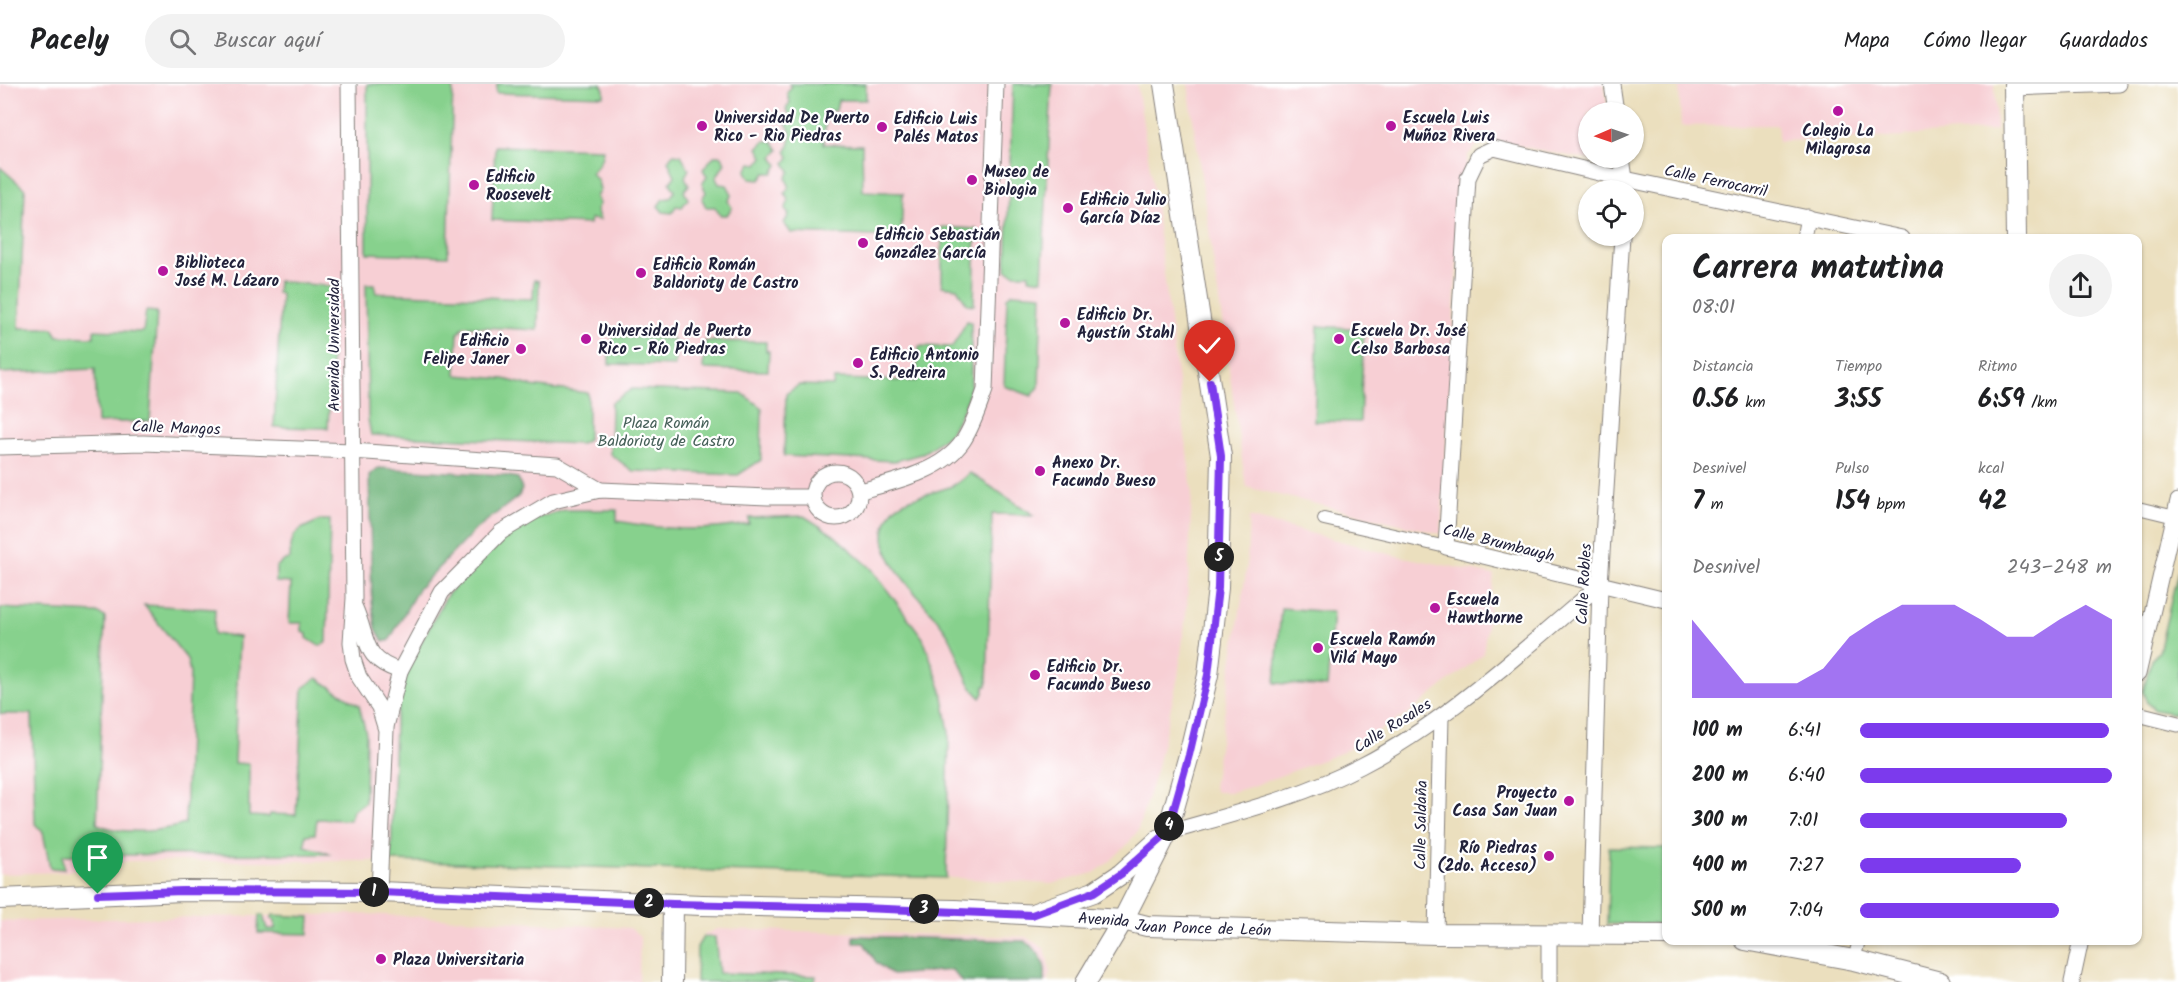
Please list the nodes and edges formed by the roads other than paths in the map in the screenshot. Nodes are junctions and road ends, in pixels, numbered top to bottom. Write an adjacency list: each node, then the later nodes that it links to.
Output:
1 (349, 84): 16 (street, Avenida Universidad)
2 (996, 84): 18 (street)
3 (1164, 84): 34 (street)
4 (1612, 84): 7 (street)
5 (2119, 84): 6 (street)
6 (2014, 86): 13 (street)
7 (1615, 102)
8 (1607, 180): 24 (street, Calle Ferrocarril)
9 (1644, 188): 10 (street, Calle Ferrocarril)
10 (1808, 217): 11 (street); 12 (street, Calle Ferrocarril)
11 (1805, 234)
12 (1884, 234)
13 (2016, 234)
14 (1621, 246): 25 (street, Calle Robles)
15 (0, 447): 16 (street, Calle Mangos)
16 (352, 451): 17 (street, Calle Mangos); 27 (street, Avenida Universidad)
17 (600, 490): 19 (street); 29 (street)
18 (860, 490): 19 (street); 19 (street)
19 (813, 496)
20 (2178, 501): 22 (street)
21 (2142, 509): 22 (street)
22 (2175, 517): 28 (street)
23 (1323, 519): 24 (street, Calle Brumbaugh)
24 (1446, 547): 25 (street, Calle Brumbaugh)
25 (1600, 585): 26 (street, Calle Brumbaugh); 31 (street, Calle Rosales); 42 (street, Calle Robles)
26 (1662, 599)
27 (354, 605): 29 (street, Avenida Universidad); 33 (street, Avenida Universidad)
28 (2142, 657)
29 (400, 671): 33 (street)
30 (2142, 715): 32 (street)
31 (1441, 717): 34 (street, Calle Rosales); 40 (street, Calle Saldaña)
32 (2178, 724)
33 (386, 730): 35 (street, Avenida Universidad)
34 (1167, 833): 38 (street); 39 (street)
35 (379, 892): 36 (street, Avenida Juan Ponce de León); 37 (street, Avenida Juan Ponce de León)
36 (0, 899)
37 (673, 904): 38 (street, Avenida Juan Ponce de León); 48 (street)
38 (1032, 915): 39 (street, Avenida Juan Ponce de León)
39 (1123, 920): 40 (street, Avenida Juan Ponce de León); 47 (street)
40 (1436, 934): 41 (street, Avenida Juan Ponce de León)
41 (1549, 934): 42 (street, Avenida Juan Ponce de León); 49 (street)
42 (1590, 935): 43 (street, Avenida Juan Ponce de León)
43 (1662, 935)
44 (1800, 945): 46 (street)
45 (2080, 945): 51 (street)
46 (1856, 950): 50 (street)
47 (1089, 980)
48 (672, 982)
49 (1549, 982)
50 (1940, 982)
51 (2072, 982)

